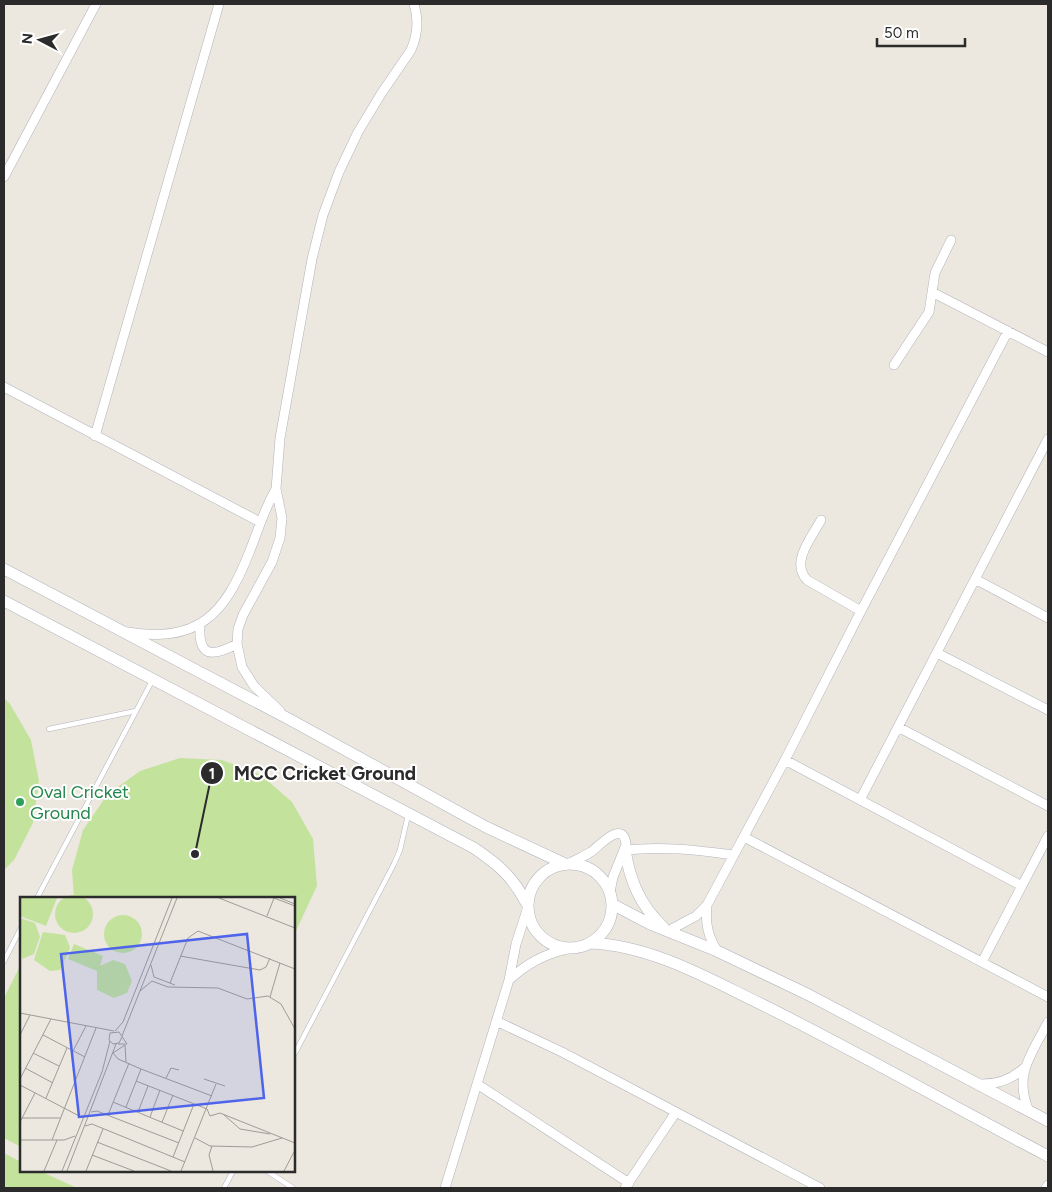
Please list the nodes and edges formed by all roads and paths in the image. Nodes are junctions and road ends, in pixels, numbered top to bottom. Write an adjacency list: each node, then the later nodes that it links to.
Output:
1 (96, 4): 4 (street)
2 (218, 4): 11 (street)
3 (414, 4): 13 (street)
4 (4, 176)
5 (951, 240): 6 (street)
6 (932, 292): 7 (street); 9 (street)
7 (1008, 331): 8 (street); 19 (street)
8 (1048, 352)
9 (894, 365)
10 (4, 387): 11 (street)
11 (95, 436): 15 (street)
12 (1047, 445): 17 (street)
13 (276, 489): 15 (street); 23 (street)
14 (821, 520): 19 (street)
15 (260, 522): 21 (street)
16 (4, 569): 22 (street)
17 (975, 579): 20 (street); 24 (street)
18 (4, 601): 25 (street)
19 (861, 611): 31 (street)
20 (1048, 618)
21 (200, 625): 22 (street); 23 (street)
22 (116, 629): 28 (street)
23 (237, 644): 28 (street)
24 (937, 653): 26 (street); 29 (street)
25 (152, 680): 27 (lane); 34 (street)
26 (1048, 710)
27 (136, 711): 30 (lane); 42 (lane)
28 (287, 718): 39 (street)
29 (898, 727): 32 (street); 33 (street)
30 (49, 729)
31 (785, 760): 32 (street); 36 (street)
32 (860, 800): 40 (street)
33 (1048, 806)
34 (408, 814): 45 (street); 57 (lane)
35 (1048, 836): 40 (street)
36 (744, 837): 38 (street); 52 (street)
37 (625, 850): 38 (street); 39 (street); 41 (street); 47 (street)
38 (734, 855): 44 (street)
39 (566, 863): 41 (street); 45 (street)
40 (1022, 886): 52 (street)
41 (610, 892): 43 (street)
42 (38, 897)
43 (612, 904): 47 (street); 48 (street)
44 (707, 905): 47 (street); 50 (street)
45 (527, 907): 49 (street); 53 (street)
46 (20, 930): 51 (lane)
47 (668, 931): 50 (street)
48 (592, 943): 49 (street); 64 (street)
49 (567, 949): 53 (street)
50 (717, 951): 60 (street)
51 (4, 961)
52 (982, 962): 54 (street)
53 (509, 980): 55 (street)
54 (1048, 997)
55 (496, 1021): 59 (street); 62 (street)
56 (1048, 1022): 58 (street)
57 (295, 1053)
58 (1024, 1068): 60 (street); 61 (street)
59 (477, 1084): 67 (street); 70 (street)
60 (976, 1084): 61 (street)
61 (1030, 1111): 63 (street)
62 (676, 1112): 67 (street); 71 (street)
63 (1048, 1121)
64 (1048, 1156)
65 (232, 1172): 68 (lane)
66 (269, 1172): 69 (lane)
67 (627, 1186)
68 (224, 1188)
69 (293, 1188)
70 (444, 1188)
71 (820, 1188)

